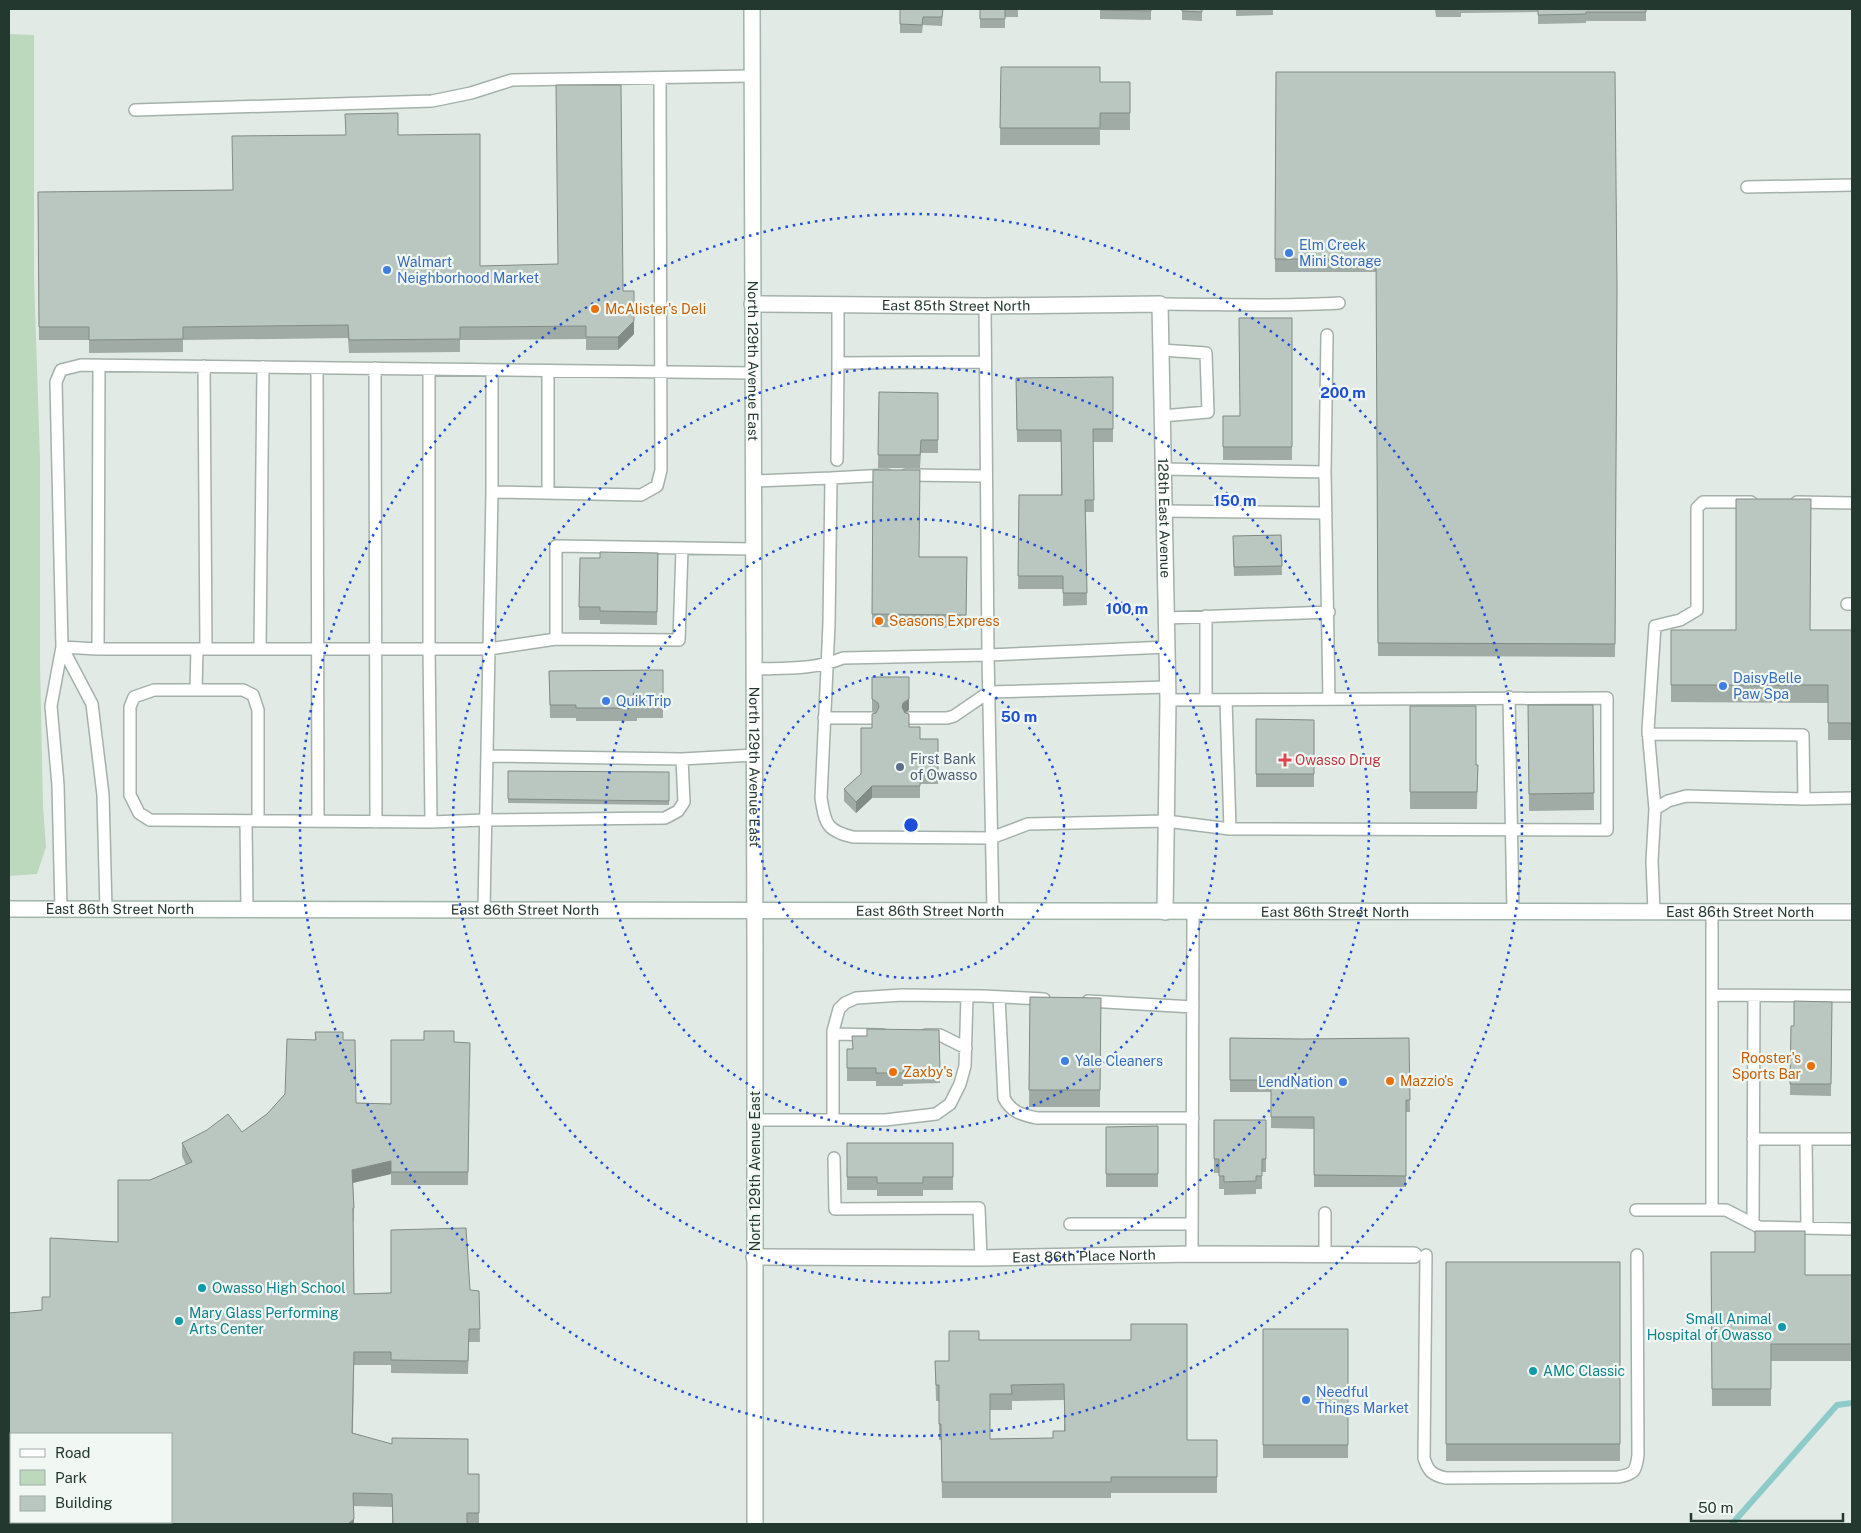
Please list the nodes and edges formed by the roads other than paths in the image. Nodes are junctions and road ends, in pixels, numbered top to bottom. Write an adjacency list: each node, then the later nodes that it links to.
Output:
1 (752, 9): 2 (main road, North 129th Avenue East)
2 (752, 76): 3 (lane); 8 (main road, North 129th Avenue East)
3 (660, 78): 4 (lane); 24 (lane)
4 (135, 110)
5 (1852, 185): 6 (lane)
6 (1747, 187)
7 (1339, 303): 10 (lane)
8 (752, 304): 9 (main road, East 85th Street North); 25 (main road, North 129th Avenue East)
9 (838, 304): 11 (main road, East 85th Street North); 15 (lane)
10 (1160, 304): 11 (main road, East 85th Street North); 13 (main road, 128th East Avenue)
11 (985, 306): 14 (lane)
12 (1328, 335): 29 (lane)
13 (1161, 350): 26 (main road, 128th East Avenue); 26 (lane)
14 (985, 362): 15 (lane); 30 (lane)
15 (838, 363): 27 (lane)
16 (99, 365): 17 (lane); 46 (lane); 49 (lane)
17 (204, 366): 18 (lane); 50 (lane)
18 (263, 367): 19 (lane); 51 (lane)
19 (316, 368): 20 (lane); 52 (lane)
20 (375, 368): 21 (lane); 53 (lane)
21 (429, 369): 22 (lane); 48 (lane)
22 (492, 370): 23 (lane); 33 (lane)
23 (548, 371): 24 (lane); 34 (lane)
24 (662, 372): 25 (lane); 34 (lane)
25 (752, 374): 32 (main road, North 129th Avenue East)
26 (1162, 416): 28 (main road, 128th East Avenue)
27 (837, 460)
28 (1164, 469): 29 (lane); 38 (main road, 128th East Avenue)
29 (1325, 472): 39 (lane)
30 (986, 476): 31 (lane); 55 (lane)
31 (831, 478): 32 (lane); 56 (lane)
32 (753, 481): 41 (main road, North 129th Avenue East)
33 (492, 492): 34 (lane); 54 (lane)
34 (548, 494)
35 (1763, 502): 68 (lane)
36 (1783, 502): 37 (lane)
37 (1852, 502)
38 (1164, 512): 39 (lane); 44 (main road, 128th East Avenue)
39 (1326, 513): 42 (lane)
40 (682, 549): 41 (lane); 45 (lane); 45 (lane)
41 (753, 549): 57 (main road, North 129th Avenue East)
42 (1329, 612): 43 (lane); 62 (lane)
43 (1206, 616): 44 (lane); 63 (lane)
44 (1167, 618): 47 (main road, 128th East Avenue)
45 (556, 639): 54 (lane)
46 (62, 647): 49 (lane); 85 (lane); 86 (lane)
47 (1167, 647): 55 (lane); 60 (main road, 128th East Avenue)
48 (429, 648): 53 (lane); 54 (lane); 80 (lane)
49 (98, 649): 50 (lane)
50 (201, 649): 51 (lane); 58 (lane)
51 (260, 649): 52 (lane)
52 (316, 649): 53 (lane); 77 (lane)
53 (375, 649): 79 (lane)
54 (489, 649): 70 (lane)
55 (988, 655): 56 (lane); 59 (lane)
56 (826, 665): 57 (lane); 65 (lane)
57 (754, 669): 69 (main road, North 129th Avenue East)
58 (196, 690): 76 (lane); 76 (lane)
59 (988, 692): 60 (lane); 67 (lane); 83 (lane)
60 (1168, 694): 63 (lane); 78 (main road, 128th East Avenue)
61 (1509, 697): 62 (lane); 82 (lane); 82 (lane)
62 (1329, 699): 64 (lane)
63 (1206, 700): 64 (lane)
64 (1226, 700): 81 (lane)
65 (824, 718): 66 (lane); 83 (lane)
66 (872, 718)
67 (909, 718)
68 (1648, 734): 73 (lane); 74 (lane)
69 (754, 755): 71 (lane); 89 (main road, North 129th Avenue East)
70 (487, 756): 71 (lane); 75 (lane)
71 (682, 759): 75 (lane)
72 (1852, 798): 73 (lane)
73 (1804, 799): 74 (lane)
74 (1655, 810): 94 (lane)
75 (485, 820): 80 (lane); 88 (lane)
76 (252, 821): 77 (lane); 87 (lane)
77 (318, 821): 79 (lane)
78 (1166, 821): 81 (lane); 83 (lane); 91 (main road, 128th East Avenue)
79 (376, 822): 80 (lane)
80 (431, 822)
81 (1230, 829): 82 (lane)
82 (1510, 830): 93 (lane)
83 (991, 838): 90 (lane)
84 (9, 910): 85 (main road, East 86th Street North)
85 (61, 910): 86 (main road, East 86th Street North)
86 (106, 910): 87 (main road, East 86th Street North)
87 (247, 910): 88 (main road, East 86th Street North)
88 (484, 910): 89 (main road, East 86th Street North)
89 (755, 910): 90 (main road, East 86th Street North); 110 (main road, North 129th Avenue East)
90 (993, 911): 91 (main road, East 86th Street North)
91 (1165, 912): 92 (main road, East 86th Street North)
92 (1193, 912): 93 (main road, East 86th Street North); 104 (lane)
93 (1513, 912): 94 (main road, East 86th Street North)
94 (1654, 912): 95 (main road, East 86th Street North)
95 (1712, 912): 96 (main road, East 86th Street North); 97 (lane)
96 (1852, 912)
97 (1712, 995): 99 (lane); 117 (lane)
98 (967, 996): 101 (lane); 105 (lane); 108 (lane)
99 (1754, 996): 100 (lane); 112 (lane)
100 (1852, 996)
101 (999, 997): 102 (lane); 109 (lane)
102 (1056, 1000)
103 (1075, 1001): 104 (lane)
104 (1193, 1007): 109 (lane)
105 (833, 1034): 106 (lane); 111 (lane)
106 (891, 1035)
107 (911, 1035): 108 (lane)
108 (966, 1048): 111 (lane)
109 (1193, 1118): 120 (lane)
110 (755, 1120): 111 (lane); 128 (main road, North 129th Avenue East)
111 (833, 1120)
112 (1753, 1139): 113 (lane); 121 (lane)
113 (1806, 1139): 114 (lane); 122 (lane)
114 (1852, 1139)
115 (834, 1158): 129 (lane)
116 (1636, 1210): 117 (lane)
117 (1712, 1210): 121 (lane)
118 (1325, 1212): 125 (lane)
119 (1070, 1224): 120 (lane)
120 (1192, 1224): 124 (lane)
121 (1753, 1224): 122 (lane)
122 (1807, 1228): 123 (lane)
123 (1852, 1229)
124 (1192, 1254): 125 (main road, East 86th Place North); 129 (main road, East 86th Place North)
125 (1325, 1255): 126 (main road, East 86th Place North)
126 (1420, 1255): 127 (lane)
127 (1637, 1255)
128 (754, 1257): 129 (main road, East 86th Place North); 130 (main road, North 129th Avenue East)
129 (981, 1258)
130 (755, 1524)

